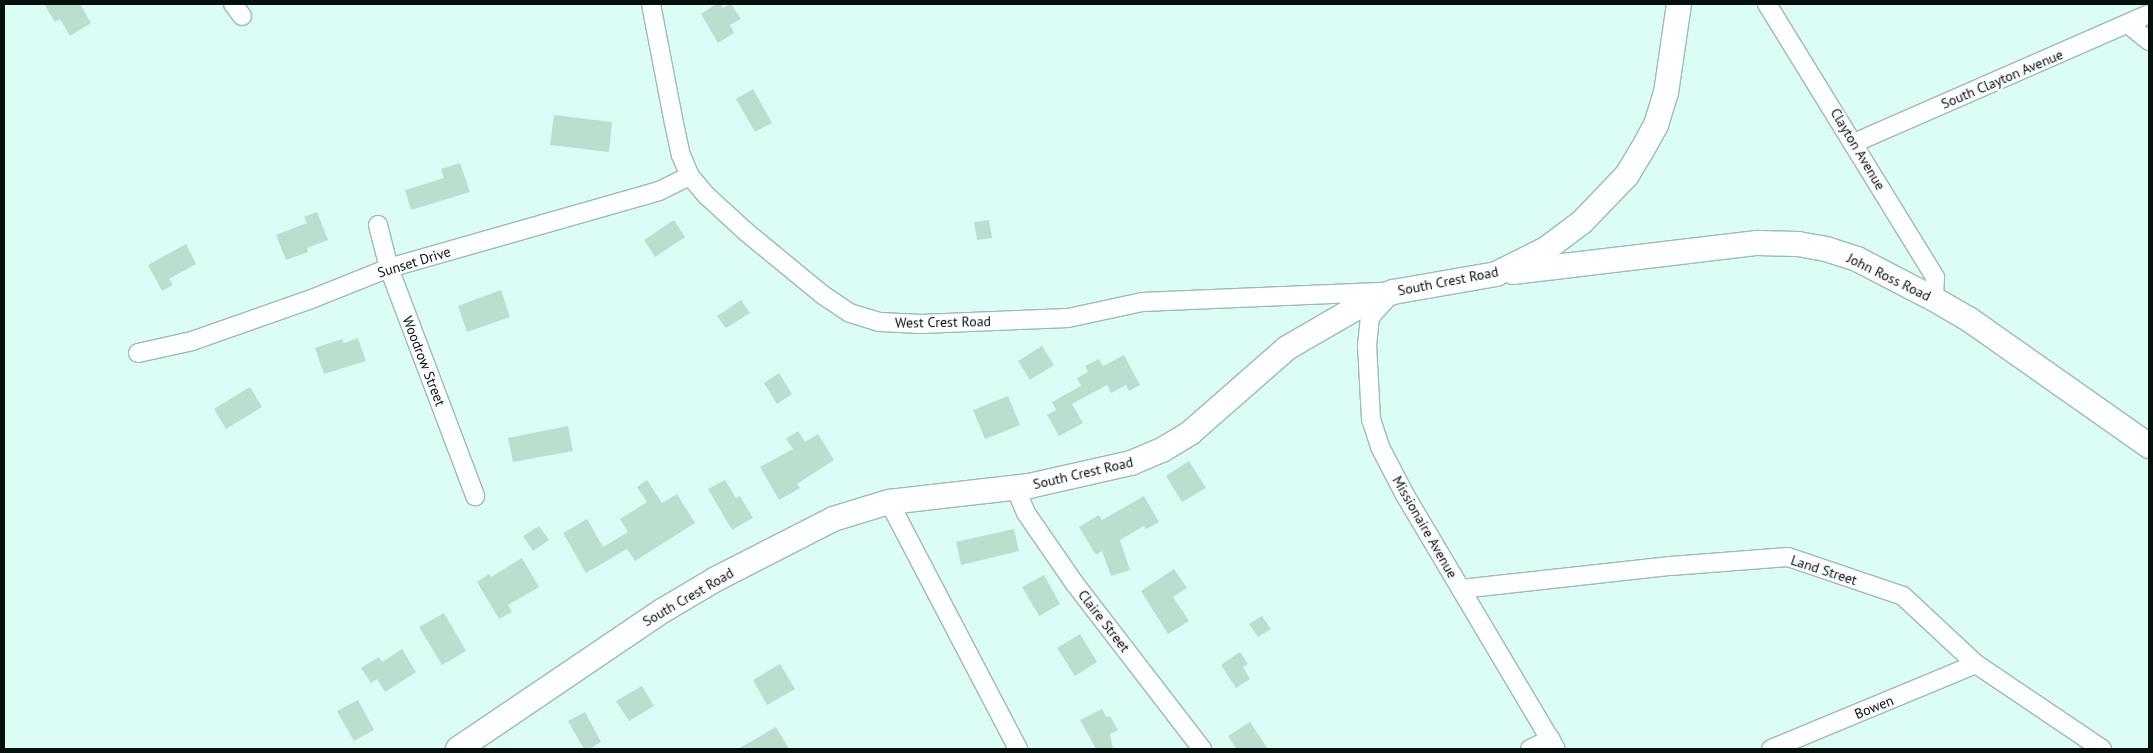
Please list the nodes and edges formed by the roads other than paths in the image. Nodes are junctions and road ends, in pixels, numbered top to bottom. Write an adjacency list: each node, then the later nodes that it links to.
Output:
1 (650, 4): 8 (street, West Crest Road)
2 (1679, 4): 11 (street, South Crest Road)
3 (1767, 4): 7 (street, Clayton Avenue)
4 (2149, 14): 5 (street, South Clayton Avenue)
5 (2128, 24): 6 (street); 7 (street, South Clayton Avenue)
6 (2149, 42)
7 (1854, 142): 13 (street, Clayton Avenue)
8 (690, 176): 10 (street, Sunset Drive); 12 (street, West Crest Road)
9 (378, 225): 10 (street, Woodrow Street)
10 (389, 268): 14 (street, Sunset Drive); 17 (street, Woodrow Street)
11 (1496, 274): 12 (street, South Crest Road); 13 (street, John Ross Road)
12 (1393, 292): 16 (street, South Crest Road); 19 (street, Missionaire Avenue)
13 (1934, 299): 15 (street, John Ross Road)
14 (138, 354)
15 (2149, 446)
16 (1015, 487): 18 (street, South Crest Road); 24 (street, Claire Street)
17 (475, 496)
18 (889, 502): 22 (street, South Crest Road); 23 (street)
19 (1461, 589): 20 (street, Land Street); 21 (street, Missionaire Avenue)
20 (1976, 664): 26 (street, Bowen); 27 (street, Land Street)
21 (1554, 744): 25 (street)
22 (458, 749)
23 (1018, 749)
24 (1202, 749)
25 (1530, 749)
26 (1771, 749)
27 (2102, 749)

